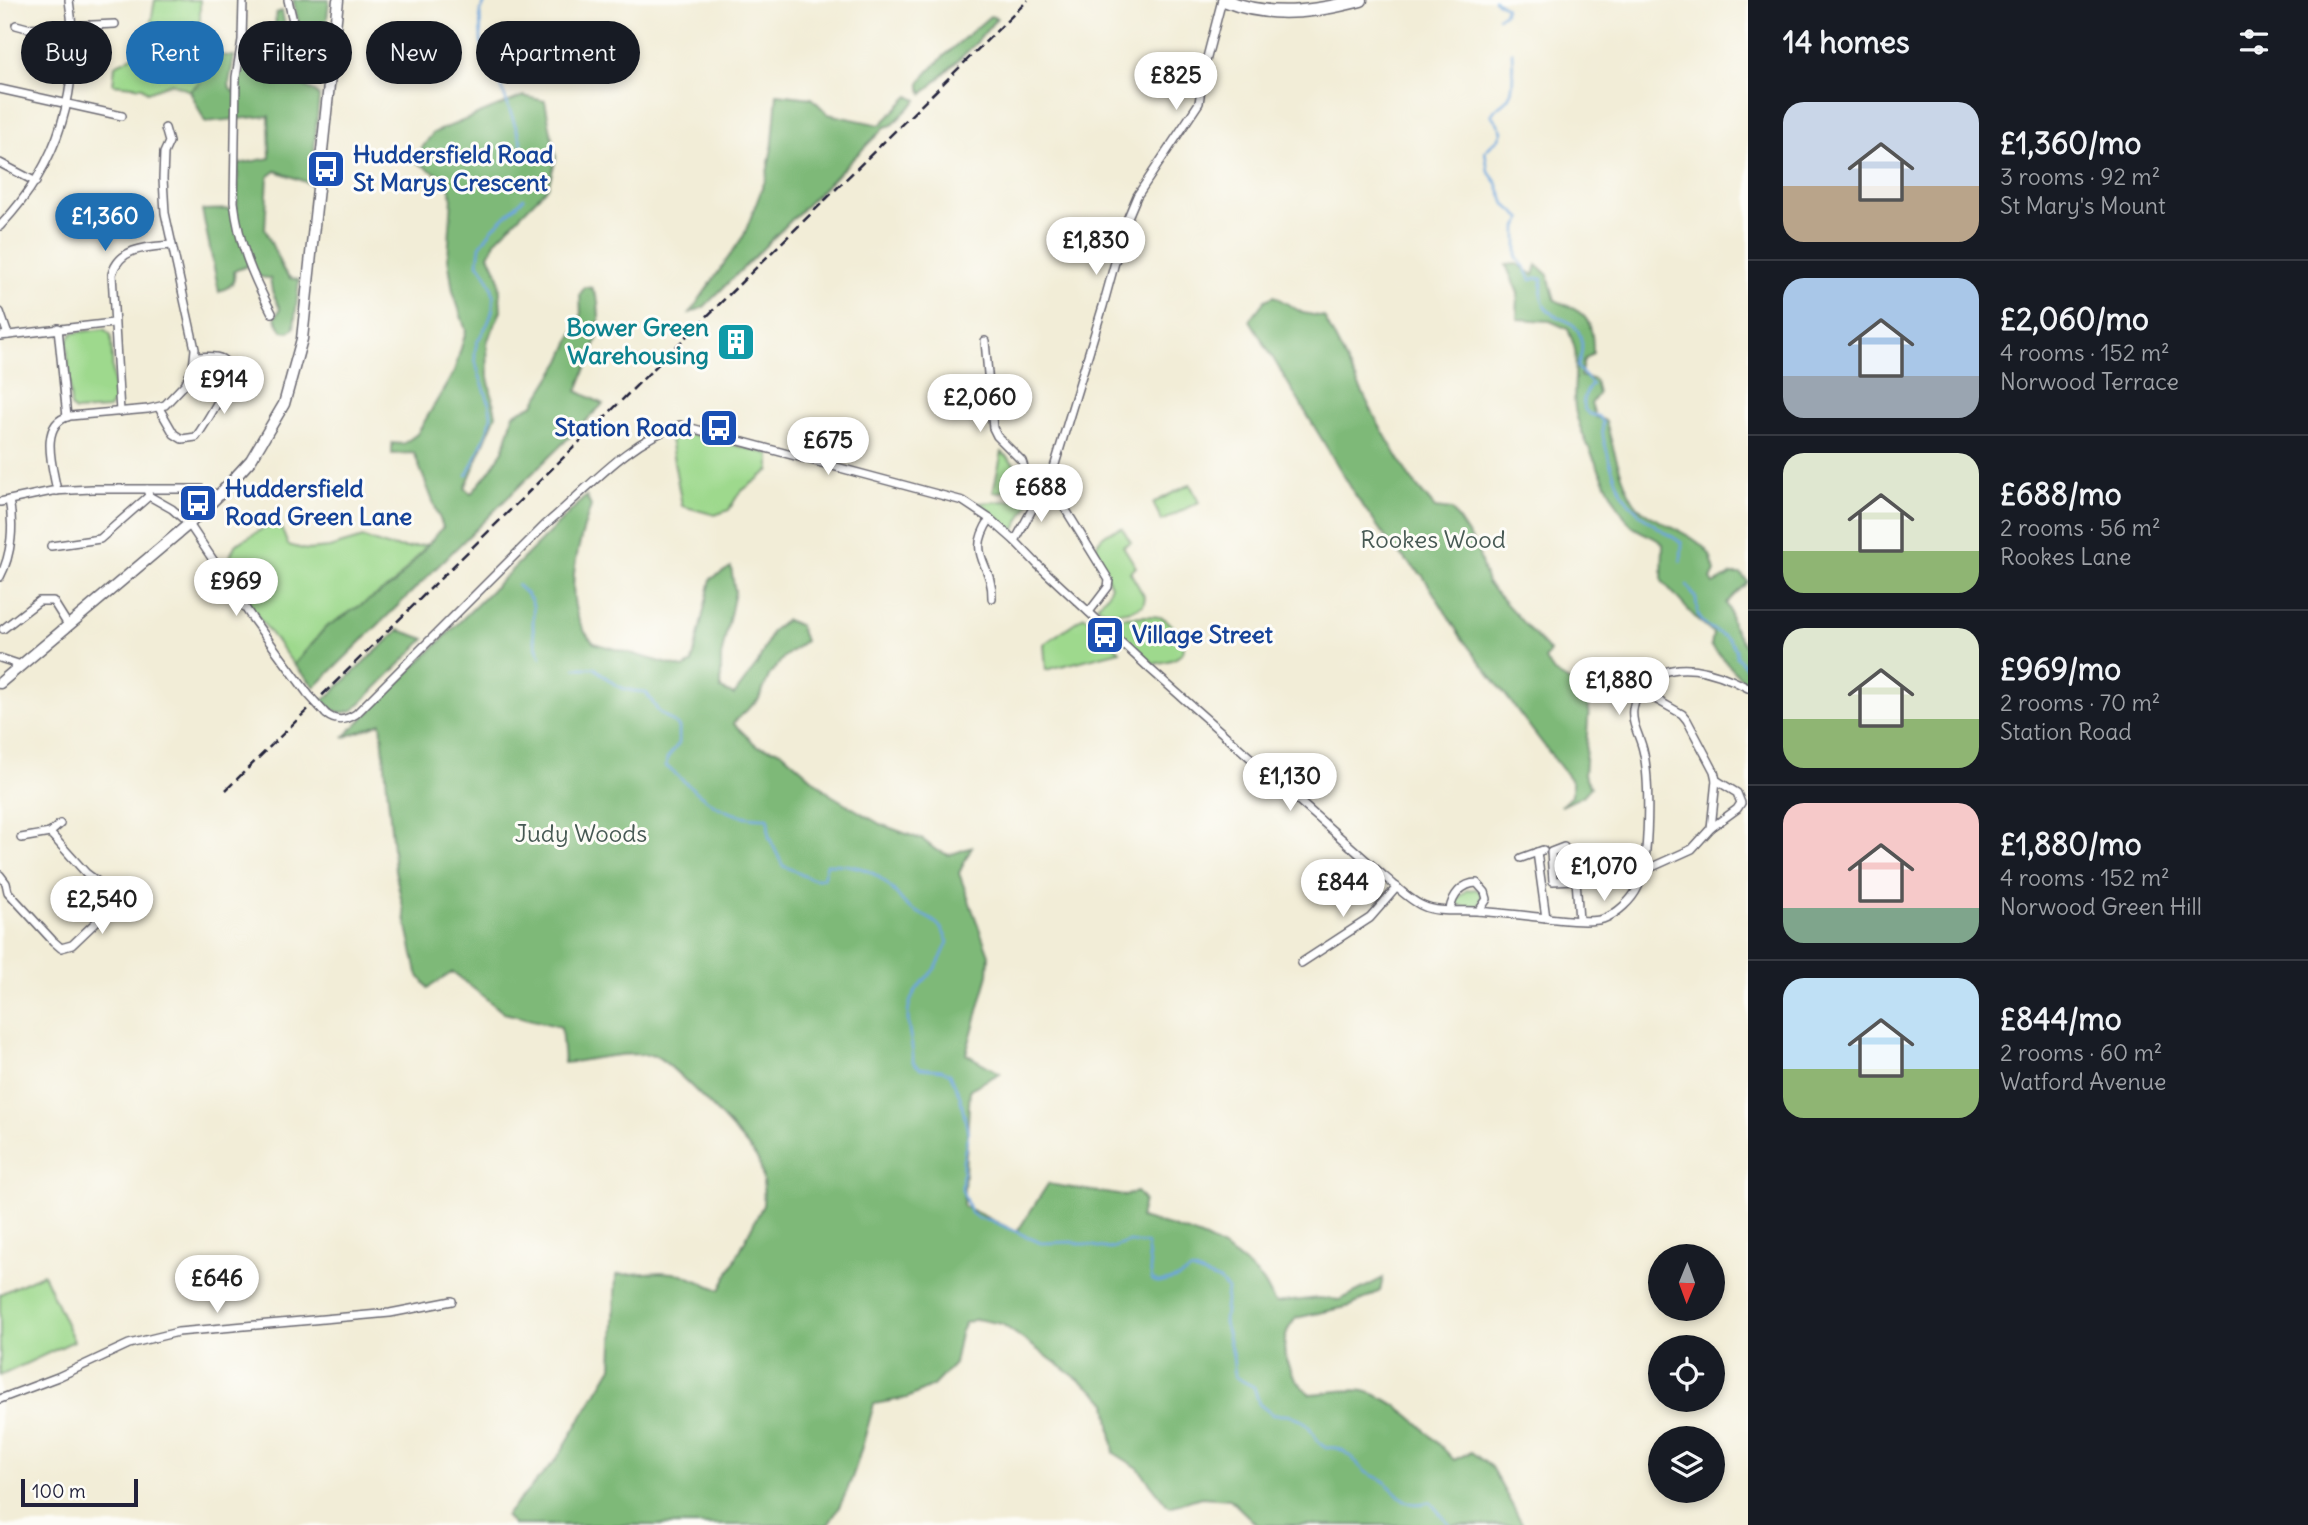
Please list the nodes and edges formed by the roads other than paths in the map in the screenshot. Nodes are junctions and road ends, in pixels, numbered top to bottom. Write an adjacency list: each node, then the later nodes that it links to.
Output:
1 (69, 0): 7 (street)
2 (243, 0): 25 (street)
3 (288, 0): 8 (street)
4 (338, 0): 9 (main road)
5 (1223, 0): 6 (highway); 34 (street)
6 (1361, 0)
7 (73, 21)
8 (293, 21)
9 (336, 21)
10 (112, 24): 11 (street)
11 (115, 24)
12 (16, 25): 13 (street)
13 (21, 26)
14 (70, 84): 17 (street)
15 (329, 84): 38 (main road)
16 (0, 89): 17 (street)
17 (67, 104): 18 (street); 21 (street)
18 (122, 116)
19 (164, 128): 23 (street)
20 (0, 163): 21 (street)
21 (36, 182): 22 (street)
22 (0, 226)
23 (171, 245): 26 (street); 30 (street)
24 (0, 312): 28 (street)
25 (272, 313)
26 (113, 323): 27 (street); 32 (street)
27 (58, 328): 28 (street); 33 (street)
28 (4, 335)
29 (985, 341): 37 (street)
30 (195, 357): 31 (street); 31 (street)
31 (159, 408): 32 (street)
32 (120, 412): 33 (street)
33 (67, 417): 35 (street)
34 (1048, 481): 37 (street); 47 (street)
35 (57, 491): 36 (street); 39 (street)
36 (148, 493): 38 (street); 42 (street); 44 (street)
37 (1039, 494): 43 (street)
38 (219, 495): 42 (main road)
39 (9, 500): 40 (street); 45 (street)
40 (0, 502)
41 (989, 519): 42 (street, bridge); 43 (street); 46 (street)
42 (189, 524): 48 (main road)
43 (1015, 541): 47 (street)
44 (51, 545)
45 (0, 577)
46 (992, 598)
47 (1089, 612): 64 (street)
48 (68, 625): 49 (street); 51 (main road)
49 (3, 629)
50 (0, 658): 51 (street)
51 (21, 665): 52 (main road)
52 (0, 683)
53 (1748, 688): 54 (street)
54 (1641, 691): 55 (street); 62 (street)
55 (1716, 780): 57 (street); 57 (street)
56 (60, 824): 58 (street)
57 (1711, 828): 62 (street)
58 (50, 833): 59 (street); 63 (street)
59 (21, 838)
60 (1564, 847): 68 (street)
61 (1521, 858): 67 (street)
62 (1644, 868): 68 (street)
63 (0, 875)
64 (1397, 887): 65 (street); 69 (street)
65 (1450, 910): 66 (street); 66 (street)
66 (1479, 911): 67 (street)
67 (1545, 918): 68 (street)
68 (1579, 920)
69 (1301, 963)
70 (452, 1301): 71 (street)
71 (0, 1399)

